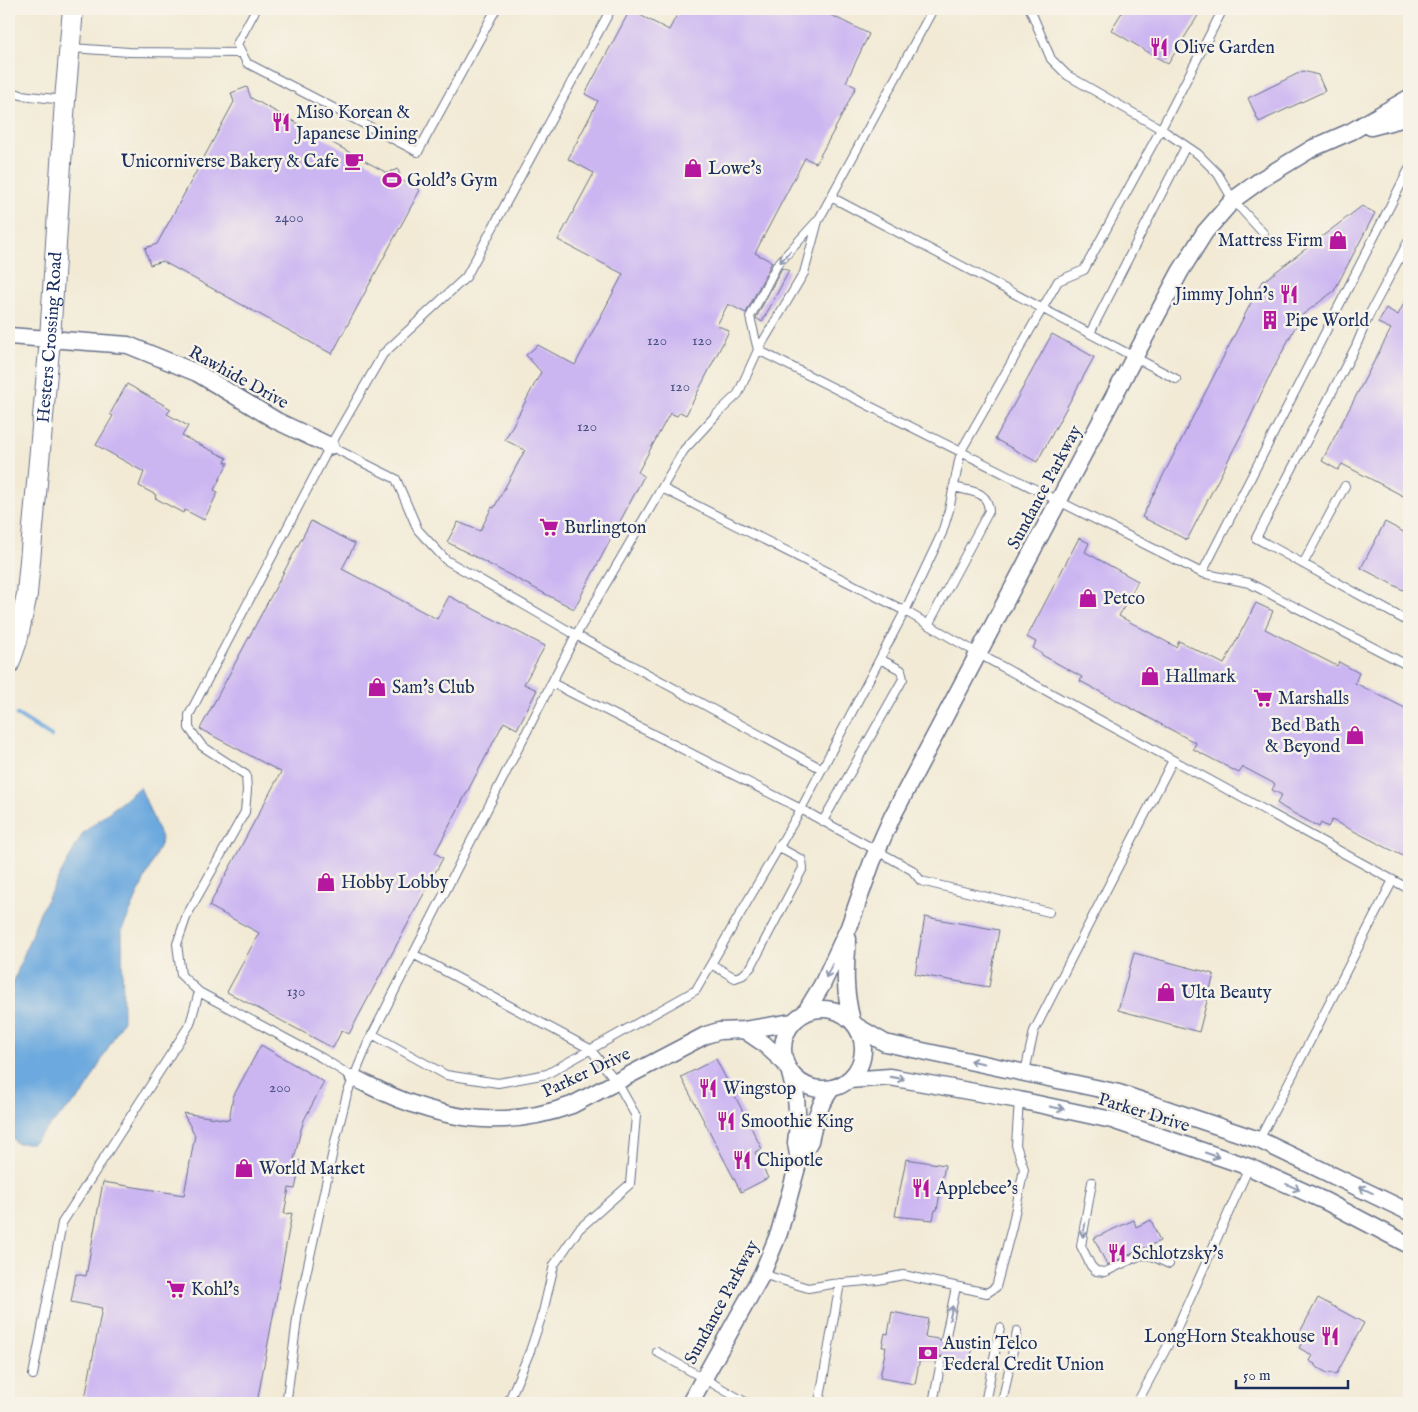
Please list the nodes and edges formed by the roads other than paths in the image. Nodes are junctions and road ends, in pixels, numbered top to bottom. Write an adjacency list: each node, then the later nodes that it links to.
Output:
1 (72, 9): 8 (street, Hesters Crossing Road)
2 (256, 9): 9 (lane)
3 (496, 9): 9 (lane)
4 (611, 9): 30 (lane)
5 (932, 9): 18 (lane)
6 (1030, 9): 14 (lane)
7 (1223, 9): 14 (lane)
8 (69, 48): 9 (lane); 12 (street, Hesters Crossing Road)
9 (241, 53)
10 (9, 91): 12 (lane)
11 (1409, 98): 15 (street, Sundance Parkway)
12 (65, 100): 26 (street, Hesters Crossing Road)
13 (1409, 117): 15 (street, Sundance Parkway)
14 (1161, 129): 16 (lane); 23 (lane)
15 (1352, 131): 19 (street, Sundance Parkway)
16 (1186, 146): 19 (lane); 24 (lane)
17 (1409, 169): 37 (lane)
18 (831, 197): 20 (lane); 23 (lane)
19 (1233, 200): 21 (lane); 28 (street, Sundance Parkway)
20 (818, 221): 27 (lane); 27 (lane, one-way to 27)
21 (1264, 234)
22 (1409, 240): 36 (lane)
23 (1043, 308): 24 (lane); 31 (lane)
24 (1090, 333): 28 (lane)
25 (9, 336): 26 (street, Rawhide Drive)
26 (50, 339): 30 (street, Rawhide Drive); 44 (street, Hesters Crossing Road)
27 (758, 350): 31 (lane); 34 (lane)
28 (1135, 356): 29 (lane); 35 (street, Sundance Parkway)
29 (1176, 378)
30 (330, 446): 41 (lane); 59 (lane)
31 (962, 451): 33 (lane); 35 (lane)
32 (1345, 486): 36 (lane)
33 (954, 487): 38 (lane); 40 (lane)
34 (662, 488): 38 (lane); 41 (lane)
35 (1059, 500): 37 (lane); 42 (street, Sundance Parkway)
36 (1303, 564): 39 (lane)
37 (1202, 573): 45 (lane)
38 (905, 611): 40 (lane); 43 (lane)
39 (1409, 622)
40 (928, 624): 42 (lane)
41 (576, 635): 46 (lane); 48 (lane)
42 (979, 654): 47 (lane); 52 (street, Sundance Parkway)
43 (880, 659): 48 (lane); 50 (lane)
44 (9, 664)
45 (1409, 666)
46 (552, 683): 49 (lane); 57 (lane)
47 (1173, 760): 53 (lane); 66 (lane)
48 (822, 769): 49 (lane)
49 (801, 809): 50 (lane); 51 (lane)
50 (823, 821): 52 (lane)
51 (778, 848): 58 (lane); 58 (lane)
52 (877, 851): 55 (lane); 56 (street, Sundance Parkway)
53 (1392, 880): 54 (lane); 72 (lane)
54 (1409, 890)
55 (1049, 912)
56 (849, 927): 60 (street, Sundance Parkway, one-way to 60); 61 (street, Sundance Parkway)
57 (413, 954): 63 (lane); 64 (lane)
58 (710, 964): 64 (lane)
59 (199, 992): 67 (lane); 87 (lane)
60 (799, 1017): 61 (street); 62 (street, Parker Drive); 65 (street)
61 (854, 1023): 66 (street, Parker Drive, one-way to 61); 68 (street)
62 (744, 1030): 65 (street); 69 (street, Parker Drive)
63 (372, 1034): 64 (lane); 67 (lane)
64 (590, 1049): 69 (lane)
65 (787, 1068): 70 (street); 73 (street, Sundance Parkway)
66 (1024, 1072): 71 (street); 72 (street, Parker Drive)
67 (354, 1078): 69 (street, Parker Drive); 89 (lane)
68 (848, 1080): 70 (street); 71 (street, Parker Drive, one-way to 71)
69 (617, 1082): 90 (lane)
70 (831, 1089): 73 (street, Sundance Parkway)
71 (1018, 1100): 74 (street, Parker Drive, one-way to 74); 81 (lane)
72 (1259, 1140): 74 (street); 76 (street, Parker Drive, one-way to 72)
73 (799, 1160): 79 (street, Sundance Parkway)
74 (1249, 1167): 77 (street, Parker Drive, one-way to 77); 97 (lane)
75 (1092, 1182): 78 (lane, one-way to 78)
76 (1409, 1212)
77 (1409, 1245)
78 (1169, 1264)
79 (762, 1274): 80 (lane); 88 (street, Sundance Parkway)
80 (840, 1283): 81 (lane); 93 (lane)
81 (956, 1287): 84 (lane, one-way to 81)
82 (1000, 1328): 95 (lane)
83 (1017, 1331): 96 (lane)
84 (945, 1340)
85 (657, 1352): 88 (lane)
86 (941, 1362): 94 (lane)
87 (33, 1375)
88 (703, 1378): 91 (street, Sundance Parkway); 92 (lane)
89 (289, 1403)
90 (508, 1403)
91 (690, 1403)
92 (747, 1403)
93 (819, 1403)
94 (933, 1403)
95 (985, 1403)
96 (1002, 1403)
97 (1137, 1403)

